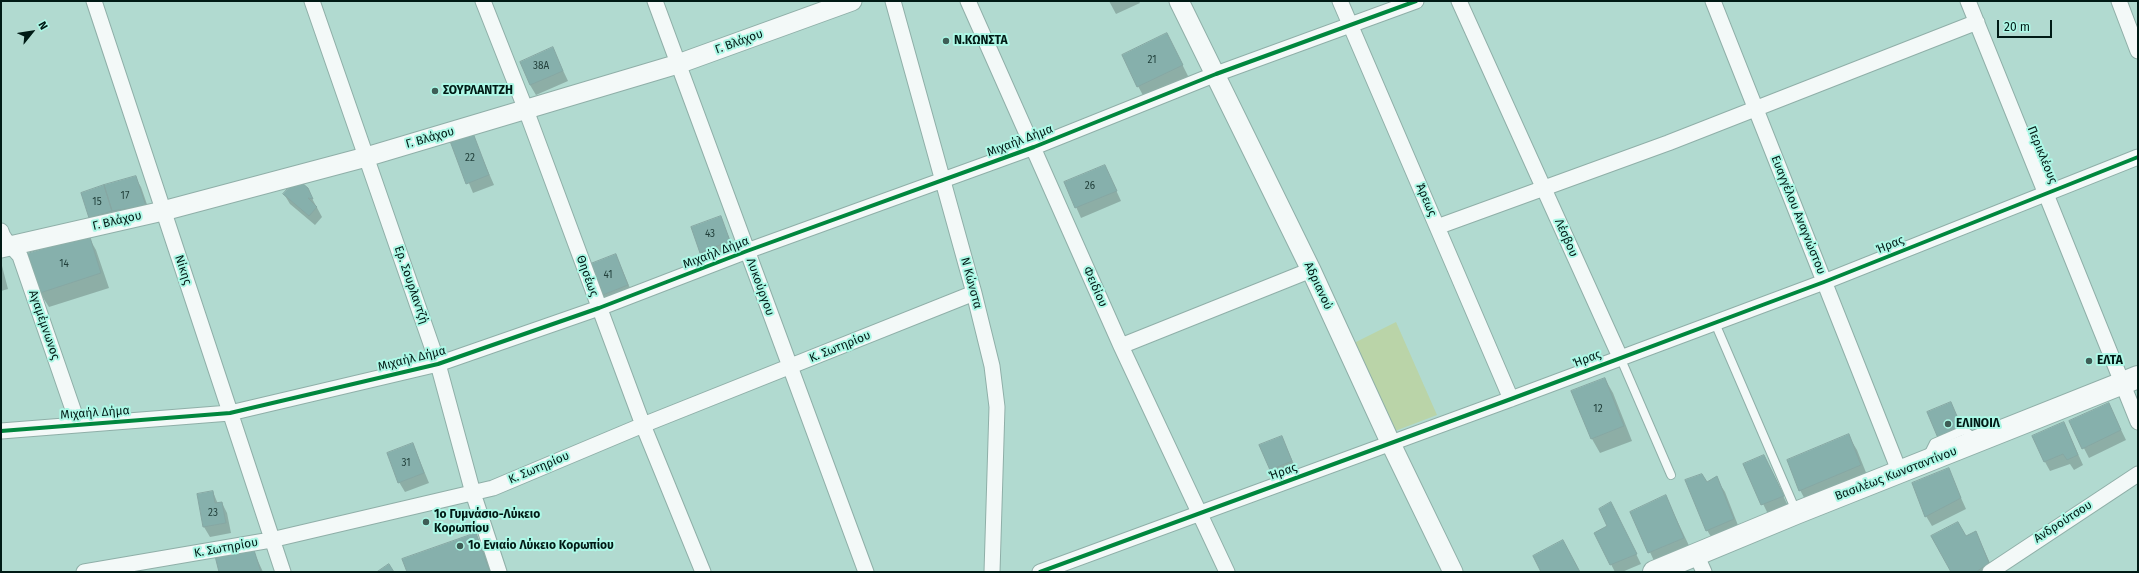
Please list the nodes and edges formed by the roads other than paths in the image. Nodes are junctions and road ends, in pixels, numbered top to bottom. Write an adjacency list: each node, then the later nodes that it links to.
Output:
1 (94, 1): 28 (street, Νίκης)
2 (312, 1): 23 (street, Ερ. Σουρλαντζή)
3 (483, 1): 21 (street, Θησέως)
4 (655, 1): 18 (street, Λυκούργου)
5 (852, 1): 18 (street, Γ. Βλάχου)
6 (893, 1): 25 (street, Ν Κώνστα)
7 (968, 1): 22 (street, Φειδίου)
8 (1179, 1): 19 (street, Αδριανού)
9 (1340, 1): 16 (street, Άρεως)
10 (1416, 1): 16 (street, Μιχαήλ Δήμα)
11 (1460, 1): 26 (street, Λέσβου)
12 (1713, 1): 20 (street, Ευαγγέλου Αναγνώστου)
13 (1968, 1): 15 (street, Περικλέους)
14 (2119, 1): 17 (street)
15 (1977, 22): 20 (street); 27 (street, Περικλέους)
16 (1351, 24): 19 (street, Μιχαήλ Δήμα); 29 (street, Άρεως)
17 (2138, 51)
18 (678, 64): 21 (street, Γ. Βλάχου); 32 (street, Λυκούργου)
19 (1216, 74): 22 (street, Μιχαήλ Δήμα); 33 (street, Αδριανού)
20 (1756, 109): 26 (street); 34 (street, Ευαγγέλου Αναγνώστου)
21 (526, 110): 23 (street, Γ. Βλάχου); 36 (street, Θησέως)
22 (1034, 147): 25 (street, Μιχαήλ Δήμα); 38 (street, Φειδίου)
23 (366, 157): 28 (street, Γ. Βλάχου); 40 (street, Ερ. Σουρλαντζή)
24 (2138, 157): 27 (street, Ήρας)
25 (943, 180): 32 (street, Μιχαήλ Δήμα); 35 (street, Ν Κώνστα)
26 (1544, 188): 29 (street); 39 (street, Λέσβου)
27 (2046, 194): 34 (street, Ήρας); 42 (street, Περικλέους)
28 (163, 211): 31 (street, Γ. Βλάχου); 44 (street, Νίκης)
29 (1437, 227): 43 (street, Άρεως)
30 (1, 231): 31 (street, Αγαμέμνωνος)
31 (7, 247): 46 (street, Αγαμέμνωνος)
32 (748, 251): 36 (street, Μιχαήλ Δήμα); 41 (street, Λυκούργου)
33 (1312, 270): 38 (street); 49 (street, Αδριανού)
34 (1824, 282): 37 (street, Ήρας); 50 (street, Ευαγγέλου Αναγνώστου)
35 (974, 293): 41 (street, Κ. Σωτηρίου); 63 (street, Ν Κώνστα)
36 (599, 308): 40 (street, Μιχαήλ Δήμα); 47 (street, Θησέως)
37 (1715, 323): 39 (street, Ήρας); 55 (lane)
38 (1121, 346): 54 (street, Φειδίου)
39 (1620, 357): 43 (street, Ήρας); 52 (lane, Λέσβου)
40 (438, 364): 44 (street, Μιχαήλ Δήμα); 53 (street, Ερ. Σουρλαντζή)
41 (790, 367): 47 (street, Κ. Σωτηρίου); 62 (street, Λυκούργου)
42 (2131, 380): 45 (street, Περικλέους); 50 (main road, Βασιλέως Κωνσταντίνου)
43 (1511, 399): 49 (street, Ήρας)
44 (230, 413): 46 (street, Μιχαήλ Δήμα); 56 (street, Νίκης)
45 (2138, 422)
46 (78, 424): 48 (street, Μιχαήλ Δήμα)
47 (643, 425): 53 (street, Κ. Σωτηρίου); 61 (street, Θησέως)
48 (1, 431)
49 (1391, 444): 54 (street, Ήρας); 66 (street, Αδριανού)
50 (1900, 473): 55 (main road, Βασιλέως Κωνσταντίνου)
51 (2138, 474): 68 (street, Ανδρούτσου)
52 (1671, 475)
53 (473, 493): 56 (street, Κ. Σωτηρίου); 60 (street, Ερ. Σουρλαντζή)
54 (1200, 513): 64 (street, Ήρας); 65 (street, Φειδίου)
55 (1796, 513): 57 (main road, Βασιλέως Κωνσταντίνου)
56 (271, 540): 58 (street, Κ. Σωτηρίου); 59 (street, Νίκης)
57 (1700, 563): 67 (main road, Βασιλέως Κωνσταντίνου)
58 (84, 572)
59 (283, 572)
60 (499, 572)
61 (704, 572)
62 (866, 572)
63 (992, 572)
64 (1040, 572)
65 (1227, 572)
66 (1453, 572)
67 (1654, 572)
68 (1990, 572)

